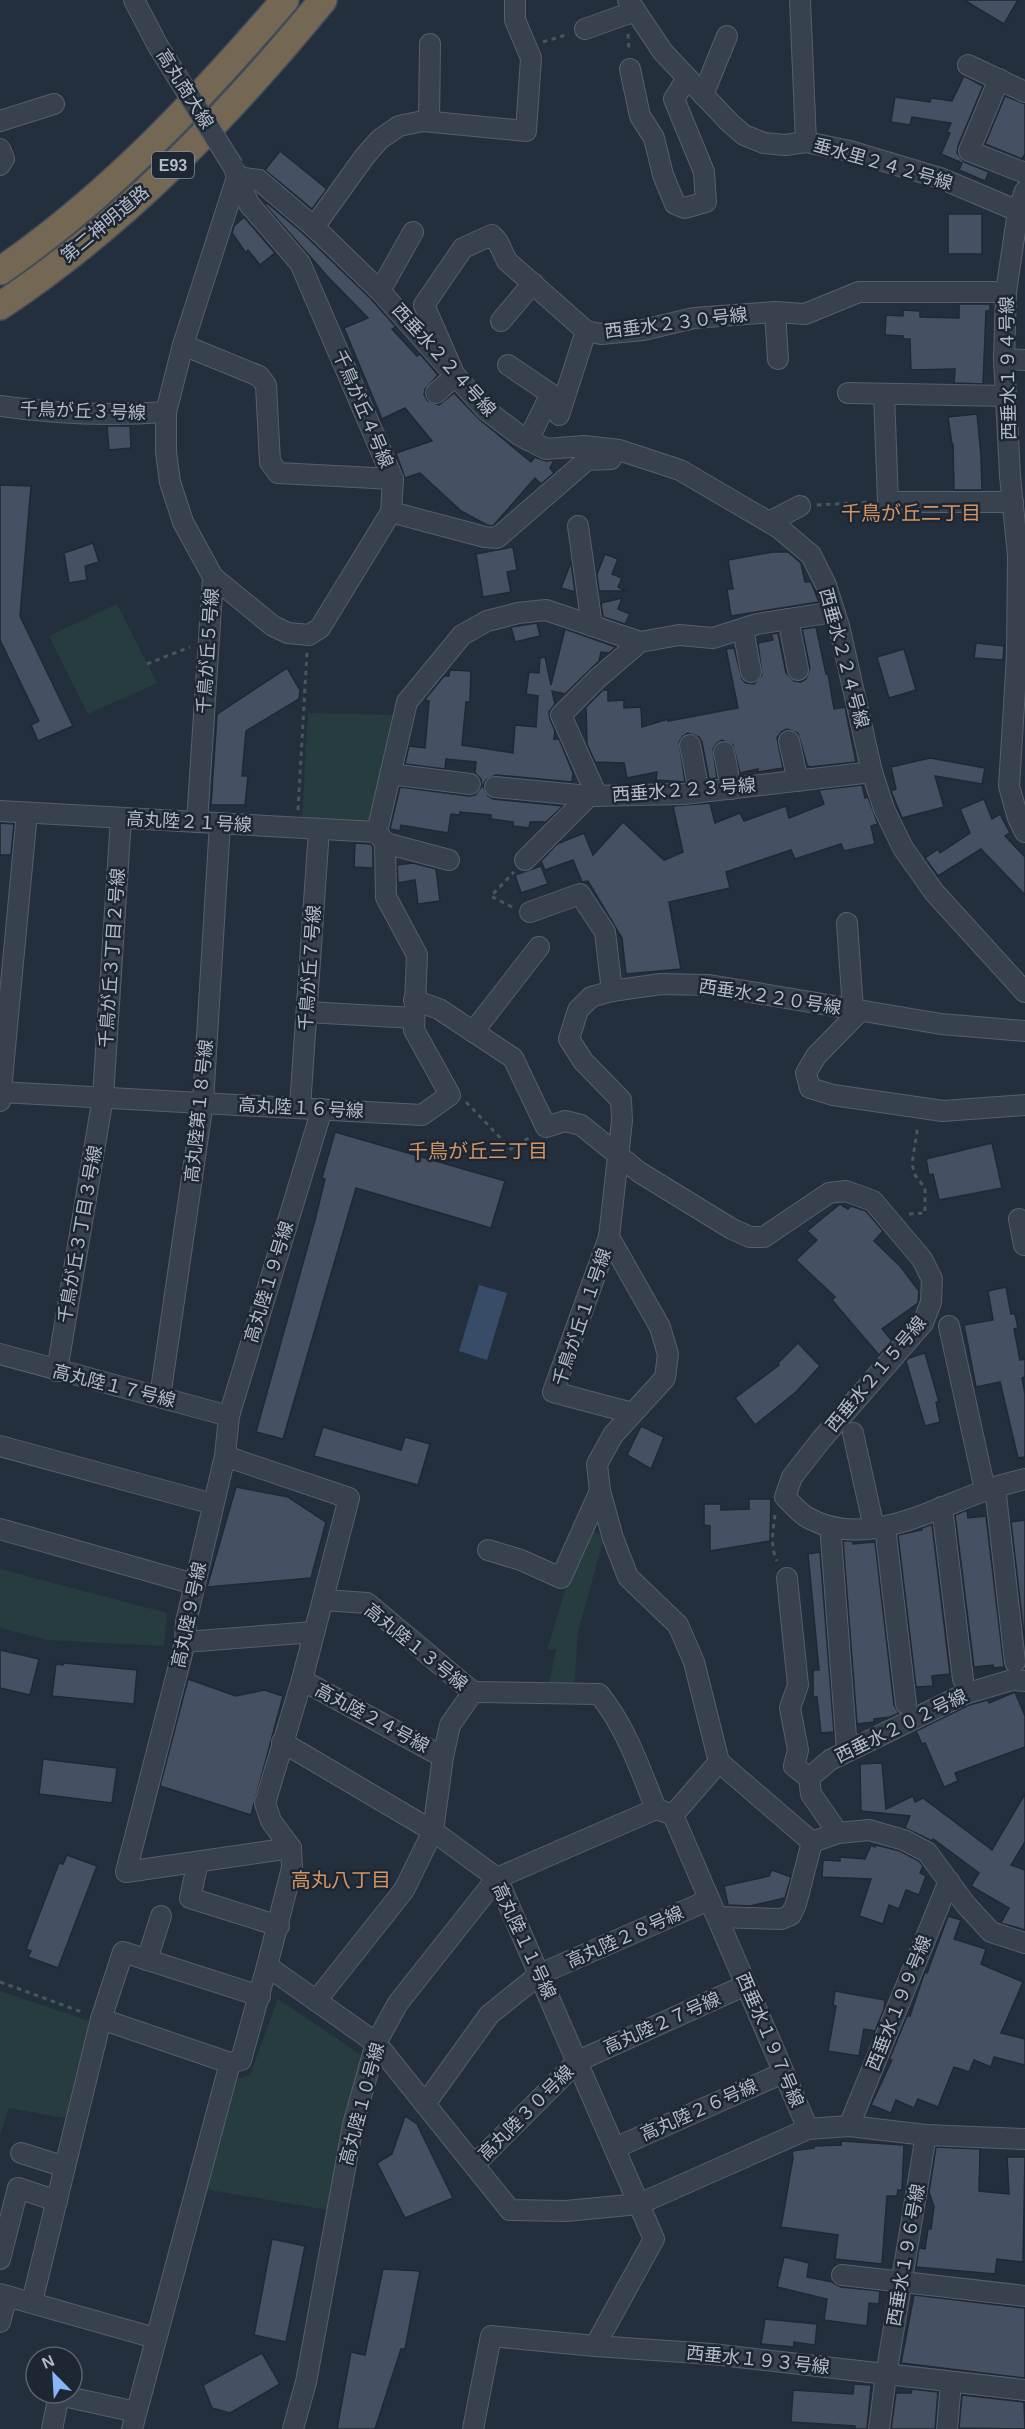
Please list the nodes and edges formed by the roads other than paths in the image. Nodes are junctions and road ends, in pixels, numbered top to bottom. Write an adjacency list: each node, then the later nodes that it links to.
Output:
1 (134, 0): 22 (street, 高丸商大線, bridge)
2 (285, 0): 28 (highway, 第二神明道路 / E93)
3 (323, 0): 32 (highway, 第二神明道路 / E93)
4 (515, 0): 18 (street)
5 (800, 0): 19 (street)
6 (630, 8): 7 (street); 12 (street, 垂水里２４２号線)
7 (585, 29)
8 (727, 36): 15 (street)
9 (430, 44): 18 (street)
10 (968, 65): 13 (street)
11 (630, 69): 12 (street)
12 (687, 78): 15 (street, 垂水里２４２号線)
13 (999, 80): 14 (street); 23 (street)
14 (1025, 92)
15 (703, 95): 19 (street, 垂水里２４２号線)
16 (54, 104): 17 (street)
17 (0, 121)
18 (429, 121): 26 (street)
19 (806, 142): 25 (street, 垂水里２４２号線)
20 (0, 149): 21 (street)
21 (0, 165)
22 (235, 171): 26 (street, 西垂水２２４号線); 36 (street, 千鳥が丘５号線); 51 (street, 千鳥が丘４号線)
23 (1025, 173)
24 (1025, 191): 25 (street, 西垂水１９４号線)
25 (1018, 211): 31 (street, 西垂水１９４号線)
26 (314, 227): 30 (street, 西垂水２２４号線)
27 (413, 232): 30 (street)
28 (0, 271)
29 (533, 283): 34 (street); 35 (street, 西垂水２３０号線); 41 (street, 西垂水２３０号線)
30 (380, 291): 41 (street, 西垂水２２４号線)
31 (1006, 292): 33 (street, 西垂水２３０号線); 38 (street, 西垂水１９４号線)
32 (0, 306)
33 (775, 312): 35 (street, 西垂水２３０号線); 37 (street)
34 (501, 321)
35 (586, 331): 48 (street)
36 (183, 345): 47 (street, 千鳥が丘５号線); 51 (street)
37 (778, 358)
38 (1004, 359): 39 (street); 45 (street, 西垂水１９４号線)
39 (1025, 360)
40 (508, 365): 49 (street)
41 (455, 376): 42 (street); 49 (street, 西垂水２２４号線)
42 (436, 393)
43 (848, 393): 44 (street)
44 (884, 394): 45 (street); 53 (street)
45 (1006, 396): 53 (street, 西垂水１９４号線)
46 (0, 406): 47 (street, 千鳥が丘３号線)
47 (166, 412): 57 (street, 千鳥が丘５号線)
48 (558, 415)
49 (528, 440): 50 (street, 西垂水２２４号線)
50 (647, 458): 54 (street); 55 (street, 西垂水２２４号線)
51 (393, 479): 54 (street, 千鳥が丘４号線)
52 (801, 506): 55 (street)
53 (1017, 507): 58 (street, 西垂水１９４号線)
54 (391, 512): 57 (street, 千鳥が丘４号線)
55 (769, 522): 59 (street, 西垂水２２４号線)
56 (578, 526): 61 (street)
57 (213, 577): 80 (street, 千鳥が丘５号線)
58 (1021, 592): 83 (street, 西垂水１９４号線)
59 (834, 612): 60 (street); 69 (street, 西垂水２２４号線)
60 (788, 619): 62 (street); 64 (street)
61 (592, 626): 63 (street); 70 (street)
62 (743, 628): 63 (street); 65 (street)
63 (640, 642): 76 (street)
64 (798, 670)
65 (751, 672)
66 (789, 741): 71 (street)
67 (690, 745): 75 (street)
68 (724, 752): 74 (street)
69 (872, 772): 71 (street, 西垂水２２３号線); 91 (street, 西垂水２２４号線)
70 (390, 774): 72 (street); 84 (street)
71 (798, 781): 74 (street, 西垂水２２３号線)
72 (470, 784)
73 (495, 787): 76 (street, 西垂水２２３号線)
74 (731, 789): 75 (street, 西垂水２２３号線)
75 (699, 792): 76 (street, 西垂水２２３号線)
76 (593, 796): 86 (street)
77 (0, 811): 78 (street, 高丸陸２１号線)
78 (27, 813): 79 (street, 高丸陸２１号線); 97 (street)
79 (122, 818): 80 (street, 高丸陸２１号線); 98 (street, 千鳥が丘３丁目２号線)
80 (197, 822): 81 (street, 高丸陸２１号線)
81 (220, 823): 82 (street, 高丸陸２１号線); 99 (street, 高丸陸第１８号線)
82 (319, 829): 84 (street, 高丸陸２１号線); 94 (street, 千鳥が丘７号線)
83 (1025, 832)
84 (381, 838): 85 (street, 高丸陸２１号線); 92 (street)
85 (449, 860)
86 (525, 860)
87 (530, 912): 90 (street)
88 (847, 923): 93 (street)
89 (538, 947): 96 (street)
90 (612, 991): 93 (street, 西垂水２２０号線); 103 (street, 西垂水２２０号線)
91 (1025, 992)
92 (414, 1009): 94 (street); 96 (street); 102 (street, 高丸陸１６号線)
93 (857, 1010): 95 (street, 西垂水２２０号線); 100 (street)
94 (307, 1011): 101 (street, 千鳥が丘７号線)
95 (1025, 1031)
96 (473, 1032): 103 (street, 西垂水２１５号線)
97 (0, 1095): 98 (street, 高丸陸１６号線)
98 (103, 1097): 99 (street, 高丸陸１６号線); 109 (street, 千鳥が丘３丁目３号線)
99 (203, 1102): 101 (street, 高丸陸１６号線); 110 (street, 高丸陸第１８号線)
100 (1025, 1106)
101 (300, 1107): 102 (street, 高丸陸１６号線)
102 (322, 1109): 112 (street, 高丸陸１９号線)
103 (617, 1156): 105 (street); 121 (street, 西垂水２１５号線)
104 (1019, 1219): 106 (street)
105 (609, 1237): 111 (street); 111 (street, 千鳥が丘１１号線)
106 (1024, 1245)
107 (949, 1326): 117 (street)
108 (0, 1354): 109 (street, 高丸陸１７号線)
109 (57, 1371): 110 (street, 高丸陸１７号線)
110 (160, 1397): 112 (street, 高丸陸１７号線)
111 (632, 1413): 118 (street)
112 (229, 1416): 115 (street, 高丸陸１９号線)
113 (853, 1433): 121 (street)
114 (0, 1446): 119 (street)
115 (225, 1456): 119 (street, 高丸陸９号線); 127 (street)
116 (1025, 1479): 117 (street)
117 (990, 1489): 120 (street); 130 (street)
118 (600, 1491): 124 (street); 139 (street)
119 (213, 1504): 126 (street, 高丸陸９号線)
120 (942, 1507): 121 (street); 131 (street)
121 (879, 1527): 135 (street)
122 (0, 1529): 126 (street)
123 (831, 1538): 137 (street)
124 (488, 1550)
125 (787, 1578): 140 (street)
126 (195, 1584): 129 (street, 高丸陸９号線)
127 (324, 1600): 128 (street); 134 (street, 高丸陸１３号線)
128 (314, 1632): 129 (street); 132 (street)
129 (185, 1642): 146 (street, 高丸陸９号線)
130 (1015, 1662)
131 (963, 1679)
132 (302, 1680): 136 (street); 138 (street, 高丸陸２４号線)
133 (1025, 1681): 137 (street, 西垂水２０２号線)
134 (473, 1692): 138 (street); 141 (street, 西垂水１９７号線)
135 (906, 1704)
136 (282, 1742): 142 (street, 高丸陸１１号線); 145 (street)
137 (847, 1751): 140 (street, 西垂水２０２号線)
138 (443, 1756): 142 (street)
139 (719, 1762): 141 (street); 144 (street)
140 (809, 1778): 143 (street)
141 (664, 1812): 147 (street, 高丸陸１０号線); 149 (street, 西垂水１９７号線)
142 (433, 1831): 147 (street, 高丸陸１１号線); 158 (street)
143 (838, 1833): 144 (street); 148 (street)
144 (812, 1842): 149 (street)
145 (291, 1848): 146 (street, 高丸陸９号線); 151 (street)
146 (198, 1862): 151 (street)
147 (497, 1878): 155 (street, 高丸陸１１号線); 160 (street, 高丸陸１０号線)
148 (949, 1881): 152 (street); 165 (street, 西垂水１９９号線)
149 (713, 1909): 155 (street, 高丸陸２８号線); 156 (street, 西垂水１９７号線)
150 (161, 1916): 153 (street)
151 (279, 1926): 154 (street)
152 (1025, 1943)
153 (147, 1960): 157 (street); 159 (street)
154 (267, 1966): 157 (street); 158 (street)
155 (540, 1974): 161 (street, 高丸陸１１号線); 164 (street, 高丸陸２８号線)
156 (746, 1985): 161 (street, 高丸陸２７号線); 163 (street, 西垂水１９７号線)
157 (260, 1996): 162 (street)
158 (316, 2001): 160 (street)
159 (101, 2019): 162 (street); 172 (street)
160 (376, 2043): 164 (street); 189 (street, 高丸陸１０号線)
161 (578, 2061): 169 (street, 高丸陸１１号線); 171 (street, 高丸陸３０号線)
162 (230, 2063): 182 (street)
163 (783, 2073): 166 (street, 西垂水１９７号線); 169 (street, 高丸陸２６号線)
164 (425, 2104): 171 (street)
165 (849, 2126): 166 (street, 西垂水１９７号線); 167 (street, 西垂水１９７号線)
166 (807, 2129): 174 (street)
167 (926, 2134): 168 (street, 西垂水１９７号線); 177 (street, 西垂水１９６号線)
168 (1025, 2139)
169 (615, 2148): 174 (street, 高丸陸１１号線)
170 (21, 2153): 172 (street)
171 (474, 2165): 174 (street)
172 (65, 2167): 173 (street)
173 (57, 2200): 175 (street); 180 (street)
174 (639, 2204): 183 (street, 高丸陸１１号線)
175 (0, 2259)
176 (842, 2275): 177 (street)
177 (901, 2282): 179 (street); 184 (street, 西垂水１９６号線)
178 (3, 2295): 180 (street); 181 (street)
179 (1025, 2296)
180 (32, 2302): 182 (street)
181 (0, 2322)
182 (155, 2338): 187 (street)
183 (595, 2346): 184 (street, 西垂水１９３号線); 190 (street, 西垂水１９３号線)
184 (886, 2375): 185 (street, 西垂水１９３号線); 191 (street, 西垂水１９６号線)
185 (951, 2383): 186 (street, 西垂水１９３号線); 192 (street)
186 (1025, 2390)
187 (134, 2421): 188 (street)
188 (52, 2429)
189 (293, 2429)
190 (473, 2429)
191 (879, 2429)
192 (947, 2429)

